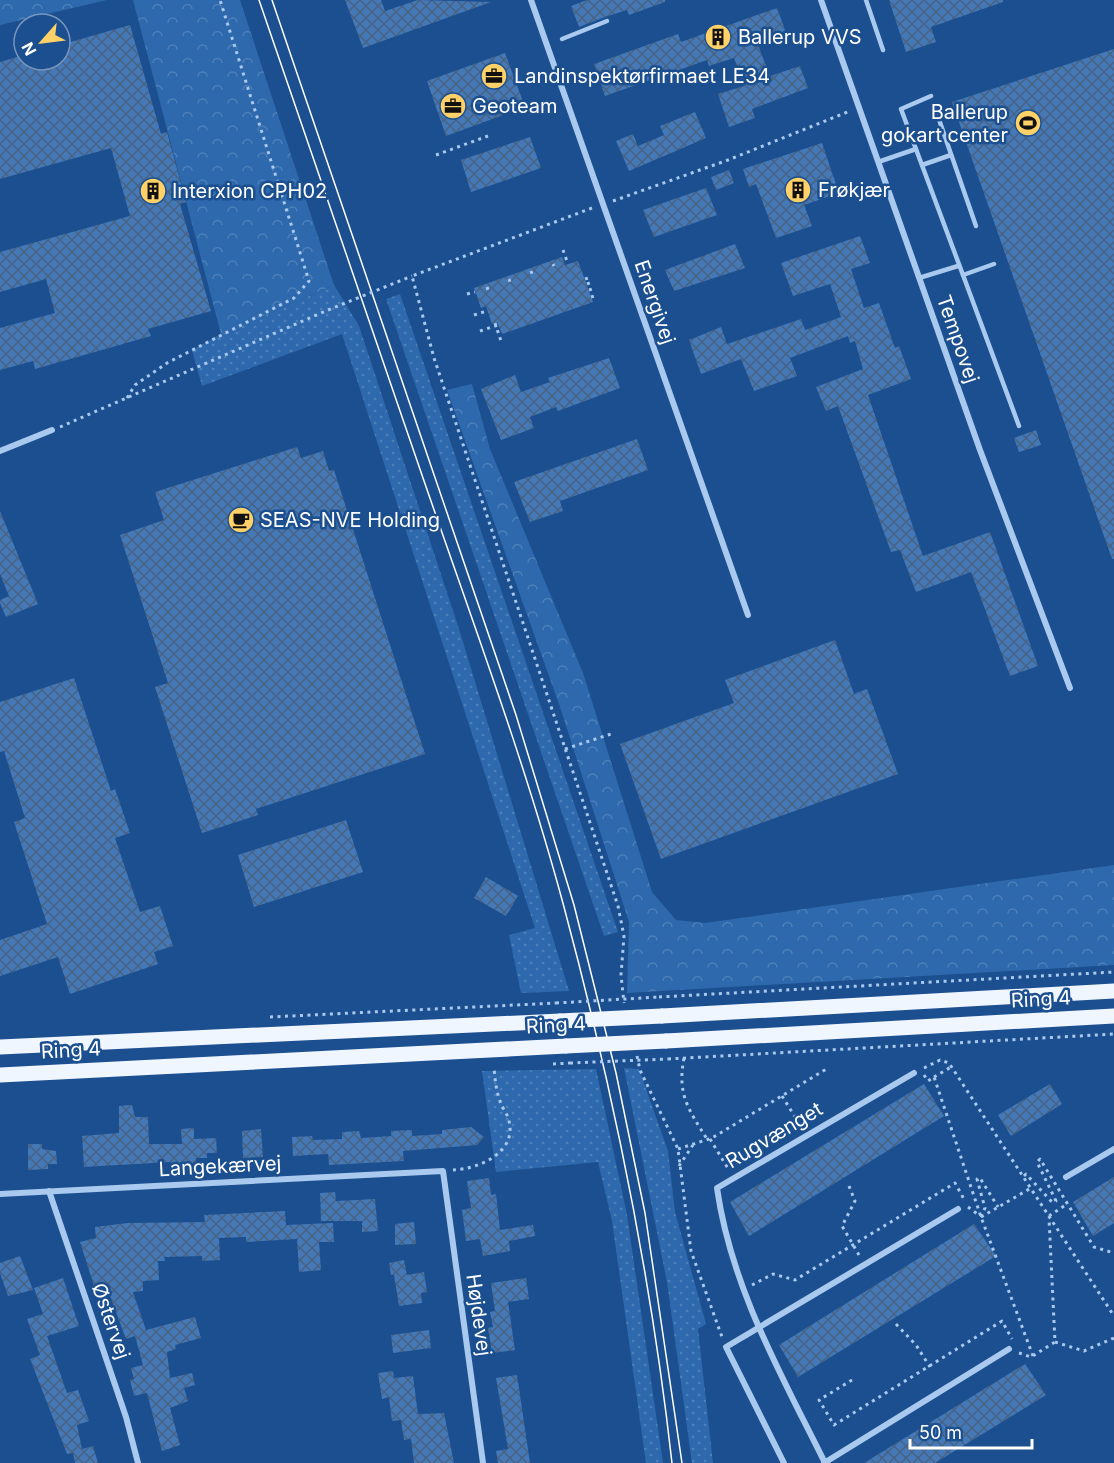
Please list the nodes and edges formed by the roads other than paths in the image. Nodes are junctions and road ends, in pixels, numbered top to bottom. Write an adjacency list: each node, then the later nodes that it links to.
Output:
1 (531, 0): 21 (street, Energivej)
2 (821, 0): 11 (street, Tempovej)
3 (866, 0): 6 (lane)
4 (607, 21): 5 (lane)
5 (562, 39)
6 (883, 50)
7 (931, 96): 9 (lane)
8 (935, 108): 10 (lane)
9 (916, 149): 11 (lane); 12 (lane)
10 (951, 154): 12 (lane); 13 (lane)
11 (878, 162): 17 (street, Tempovej)
12 (921, 165): 15 (lane)
13 (976, 226)
14 (994, 264): 16 (lane)
15 (958, 266): 16 (lane); 17 (lane)
16 (963, 275): 18 (lane)
17 (919, 278): 22 (street, Tempovej)
18 (1019, 426)
19 (52, 430): 20 (street)
20 (0, 451)
21 (748, 615)
22 (1070, 688)
23 (1114, 992): 25 (main road, Ring 4, bridge)
24 (1114, 1016): 27 (main road, Ring 4, bridge)
25 (0, 1047)
26 (917, 1071): 34 (street, Rugvænget)
27 (0, 1075)
28 (1114, 1149): 30 (street)
29 (442, 1171): 31 (street, Langekærvej); 37 (street, Højdevej)
30 (1066, 1177)
31 (49, 1191): 32 (street, Langekærvej); 36 (street, Østervej)
32 (0, 1194)
33 (958, 1209): 34 (street)
34 (759, 1329): 38 (street); 39 (street, Rugvænget)
35 (1009, 1349): 39 (street, Rugvænget)
36 (138, 1463)
37 (483, 1463)
38 (784, 1463)
39 (824, 1463)

